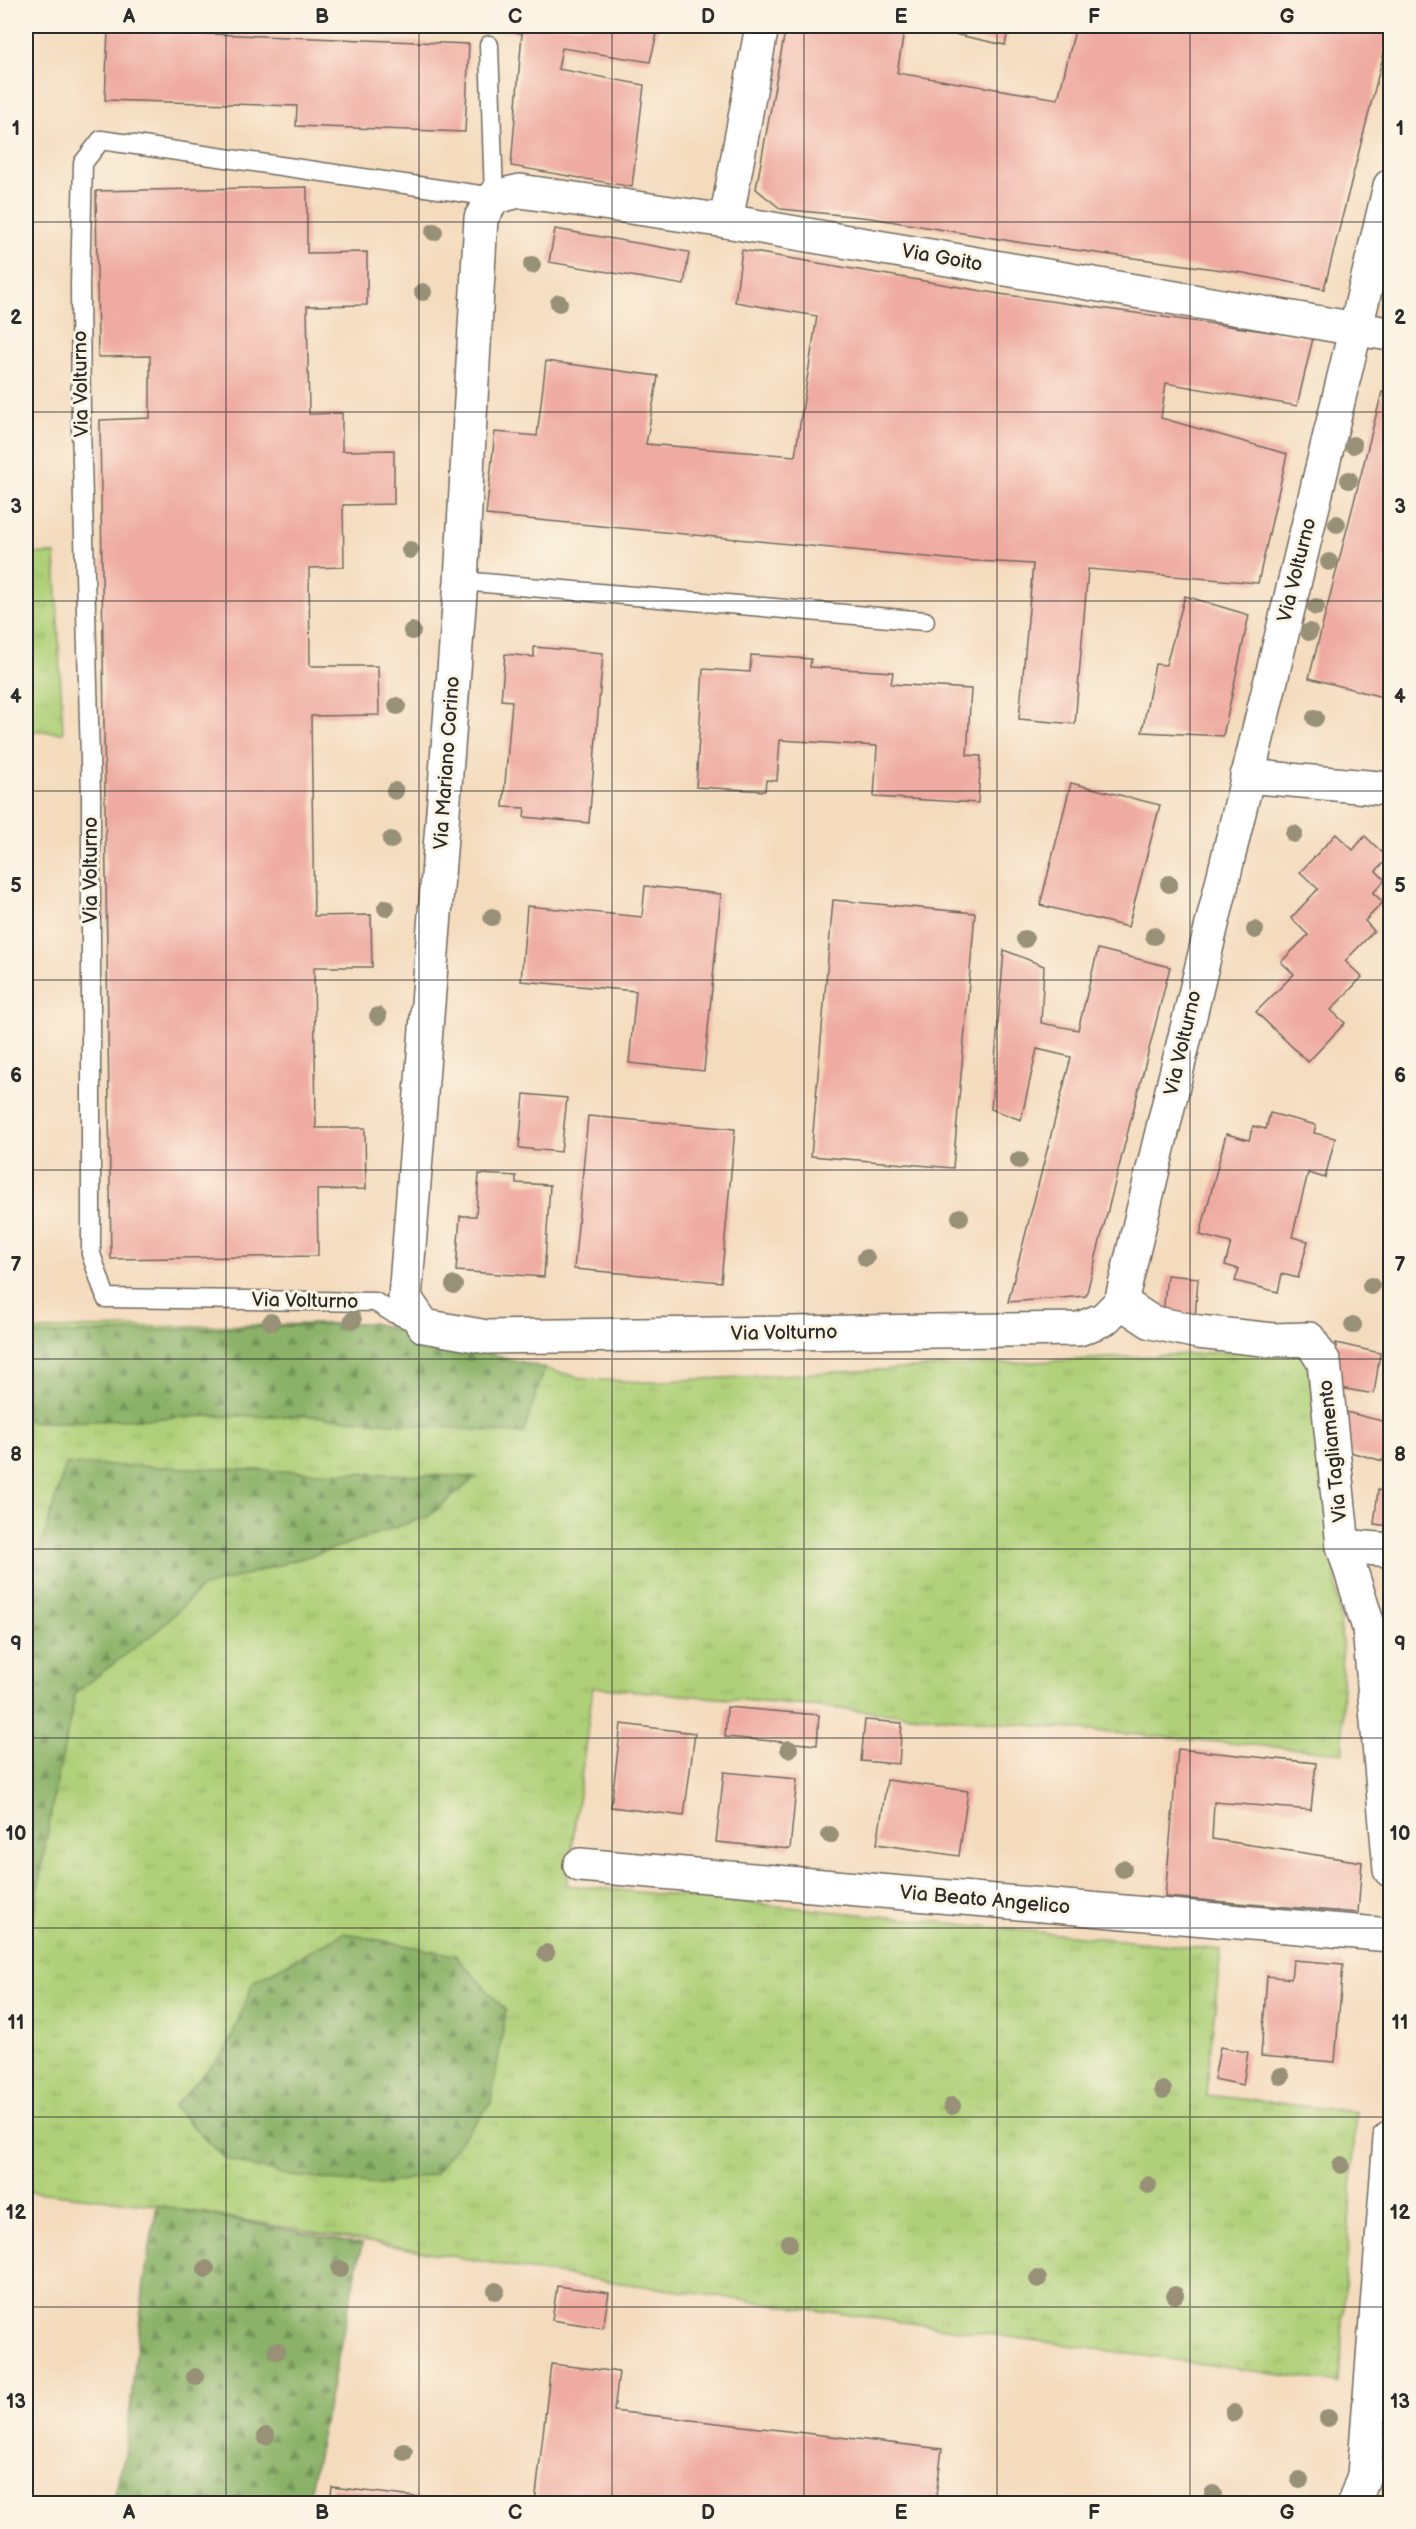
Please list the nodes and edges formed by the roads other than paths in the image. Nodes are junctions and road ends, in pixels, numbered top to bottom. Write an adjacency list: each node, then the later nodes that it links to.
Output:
1 (762, 26): 5 (street)
2 (489, 45): 4 (lane)
3 (1390, 186): 6 (street, Via Volturno)
4 (494, 197): 5 (street, Via Goito); 8 (street, Via Mariano Corino); 13 (lane, Via Volturno)
5 (726, 221): 6 (street, Via Goito)
6 (1356, 329): 7 (street, Via Goito); 10 (street, Via Volturno)
7 (1390, 334)
8 (461, 581): 9 (lane); 13 (street, Via Mariano Corino)
9 (925, 621)
10 (1247, 776): 11 (street); 12 (street, Via Volturno)
11 (1390, 789)
12 (1121, 1302): 13 (street, Via Volturno); 14 (street, Via Tagliamento)
13 (424, 1326)
14 (1343, 1546): 15 (street); 17 (street)
15 (1390, 1550)
16 (580, 1865): 18 (street, Via Beato Angelico)
17 (1390, 1870)
18 (1390, 1935)
19 (1390, 2138): 20 (street)
20 (1354, 2504)

